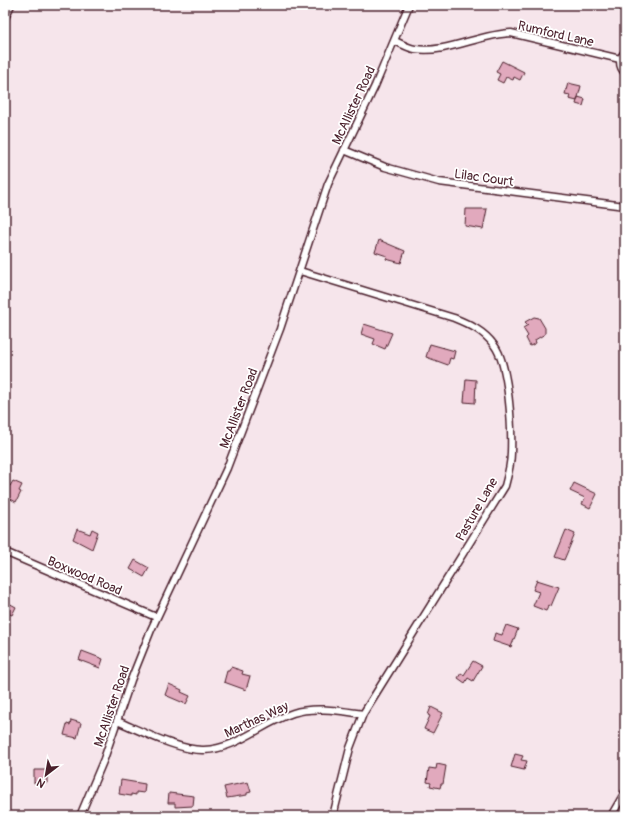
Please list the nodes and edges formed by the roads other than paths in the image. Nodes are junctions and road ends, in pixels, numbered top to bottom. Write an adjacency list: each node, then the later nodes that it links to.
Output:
1 (11, 5): 3 (street)
2 (409, 5): 4 (street, McAllister Road)
3 (5, 18)
4 (395, 41): 6 (street, Rumford Lane); 8 (street, McAllister Road)
5 (625, 52): 6 (street)
6 (620, 59): 7 (street)
7 (625, 73)
8 (344, 150): 9 (street, Lilac Court); 10 (street, McAllister Road)
9 (625, 206)
10 (300, 271): 12 (street, McAllister Road); 13 (street, Pasture Lane)
11 (5, 552): 12 (street, Boxwood Road)
12 (156, 617): 14 (street, McAllister Road)
13 (363, 714): 14 (street, Marthas Way); 17 (street, Pasture Lane)
14 (117, 721): 16 (street, McAllister Road)
15 (625, 792): 18 (street)
16 (80, 816)
17 (333, 816)
18 (611, 816)

